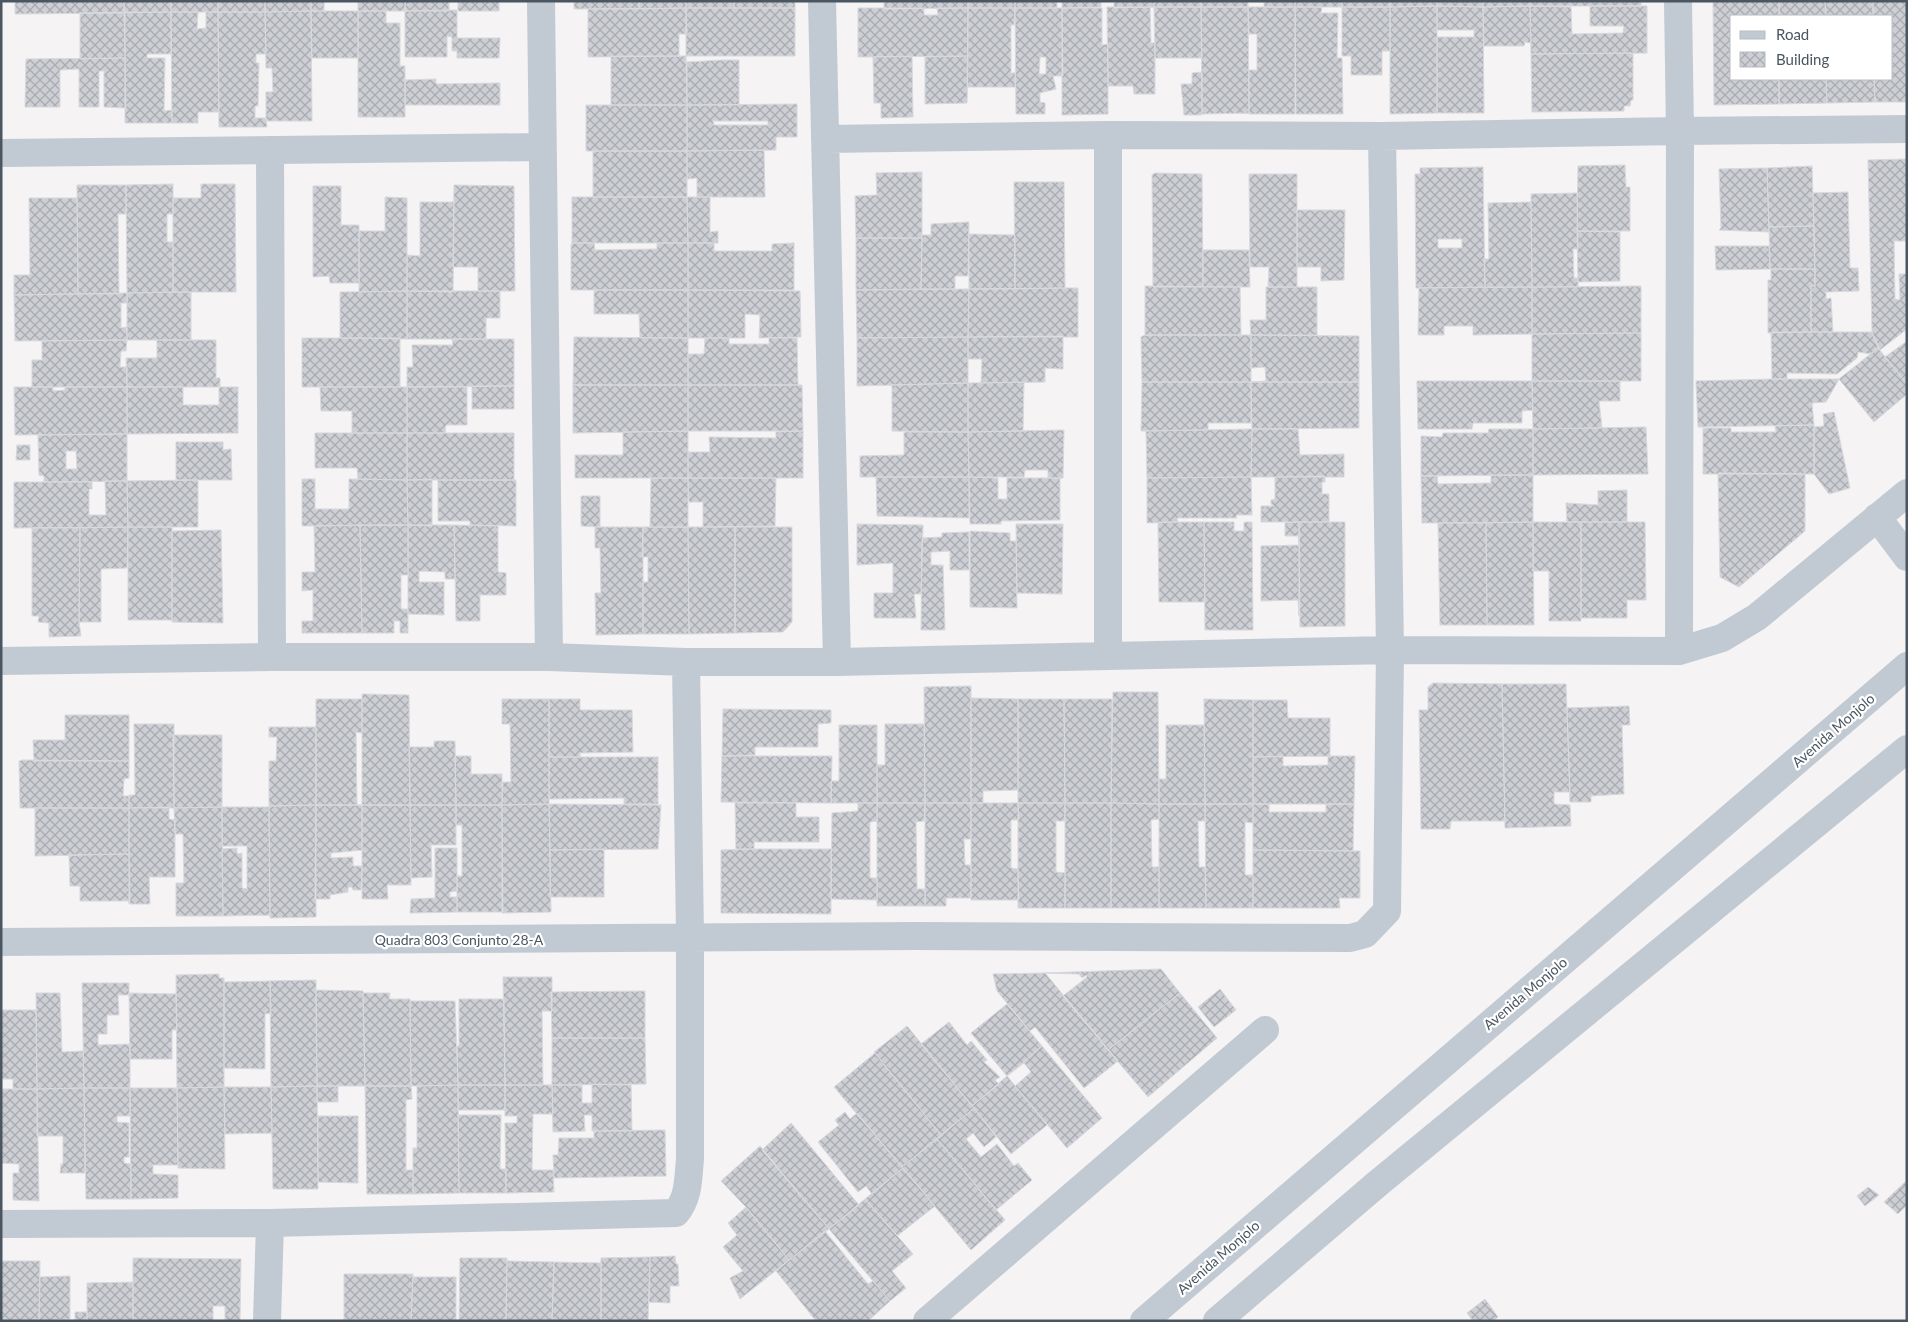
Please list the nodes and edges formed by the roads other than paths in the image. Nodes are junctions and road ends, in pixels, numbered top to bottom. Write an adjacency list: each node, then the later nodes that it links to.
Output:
1 (541, 1): 9 (street)
2 (822, 1): 8 (street)
3 (1678, 1): 5 (street)
4 (1907, 129): 5 (street)
5 (1680, 131): 7 (street); 16 (street)
6 (1108, 134): 7 (street); 8 (street); 17 (street)
7 (1382, 136): 15 (street, Quadra 803 Conjunto 28-A)
8 (825, 139): 22 (street)
9 (542, 147): 10 (street); 19 (street)
10 (270, 150): 11 (street); 18 (street)
11 (1, 153)
12 (1907, 493): 13 (street)
13 (1877, 517): 14 (street); 16 (street)
14 (1907, 556)
15 (1390, 650): 16 (street); 17 (street); 25 (street, Quadra 803 Conjunto 28-A)
16 (1679, 651)
17 (1108, 655): 22 (street)
18 (272, 657): 19 (street); 20 (street)
19 (549, 657): 21 (street)
20 (1, 661)
21 (686, 662): 22 (street); 25 (street)
22 (837, 662)
23 (1907, 666): 32 (street, Avenida Monjolo)
24 (1907, 749): 33 (street)
25 (690, 937): 26 (street, Quadra 803 Conjunto 28-A); 28 (street)
26 (1, 942)
27 (1265, 1030): 31 (street)
28 (270, 1223): 29 (street); 30 (street)
29 (1, 1224)
30 (267, 1321)
31 (927, 1321)
32 (1144, 1321)
33 (1217, 1321)

